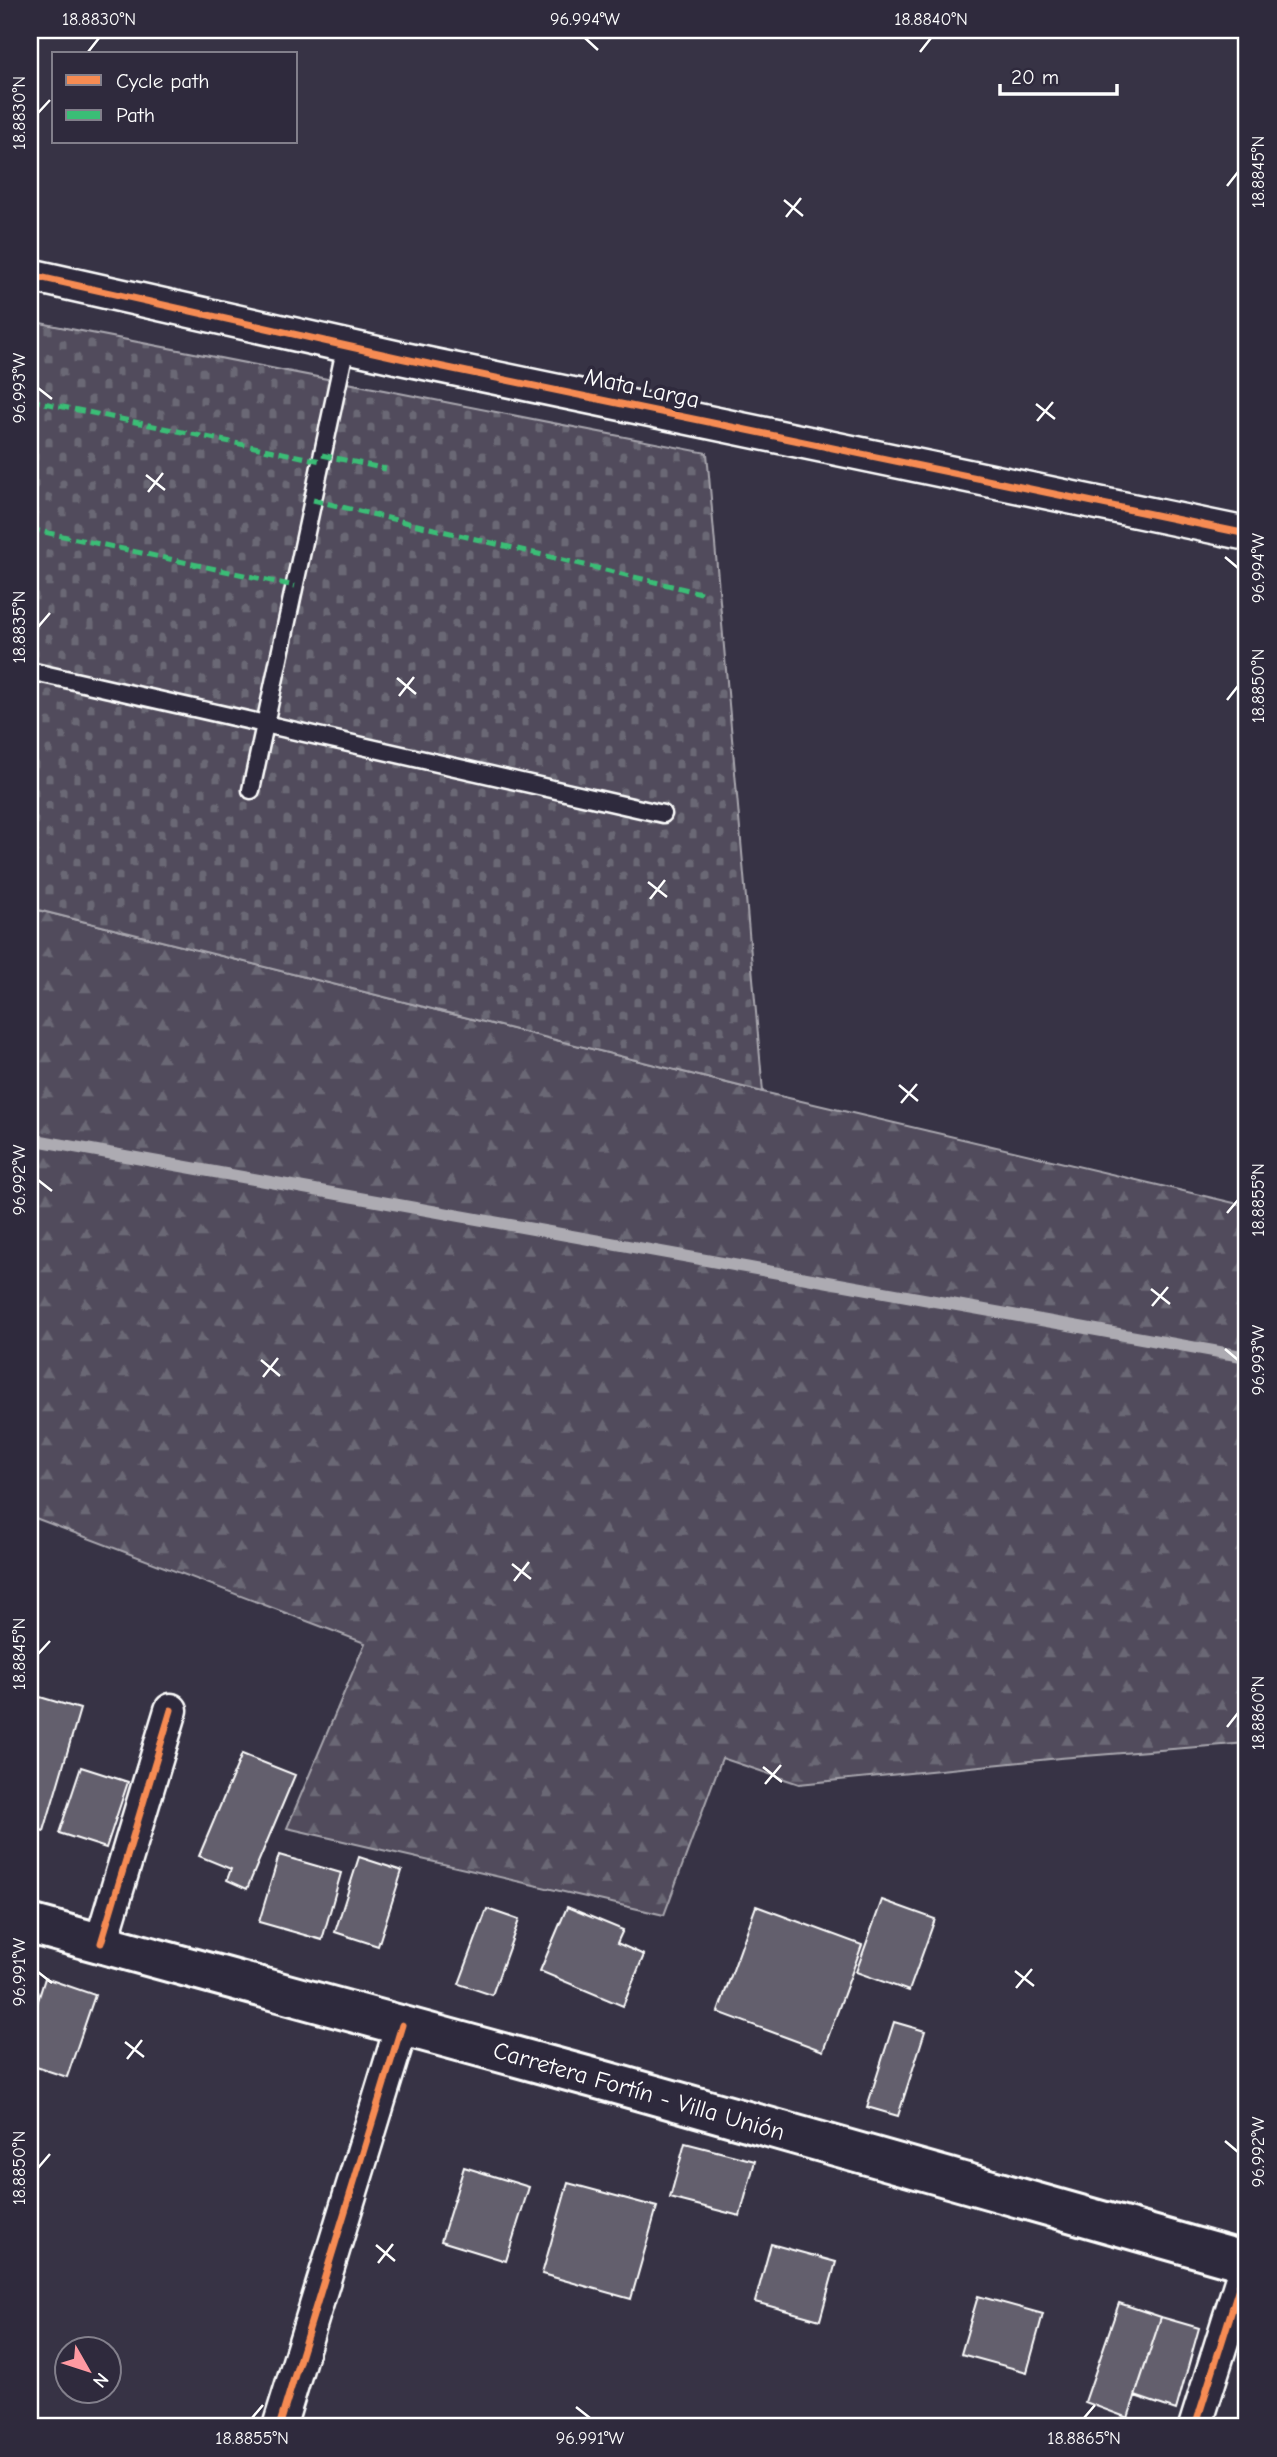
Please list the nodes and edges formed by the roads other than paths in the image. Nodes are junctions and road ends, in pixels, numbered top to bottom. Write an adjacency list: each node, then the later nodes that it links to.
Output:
1 (30, 275): 2 (street, Mata Larga)
2 (346, 345): 3 (street, Mata Larga); 5 (lane)
3 (1247, 534)
4 (30, 671): 5 (lane)
5 (265, 724): 6 (lane); 7 (lane)
6 (251, 790)
7 (663, 814)
8 (172, 1710): 10 (street)
9 (30, 1924): 10 (main road, Carretera Fortín - Villa Unión)
10 (101, 1943): 11 (main road, Carretera Fortín - Villa Unión)
11 (402, 2025): 12 (main road, Carretera Fortín - Villa Unión); 13 (street)
12 (1247, 2262): 14 (street)
13 (279, 2427)
14 (1195, 2427)

